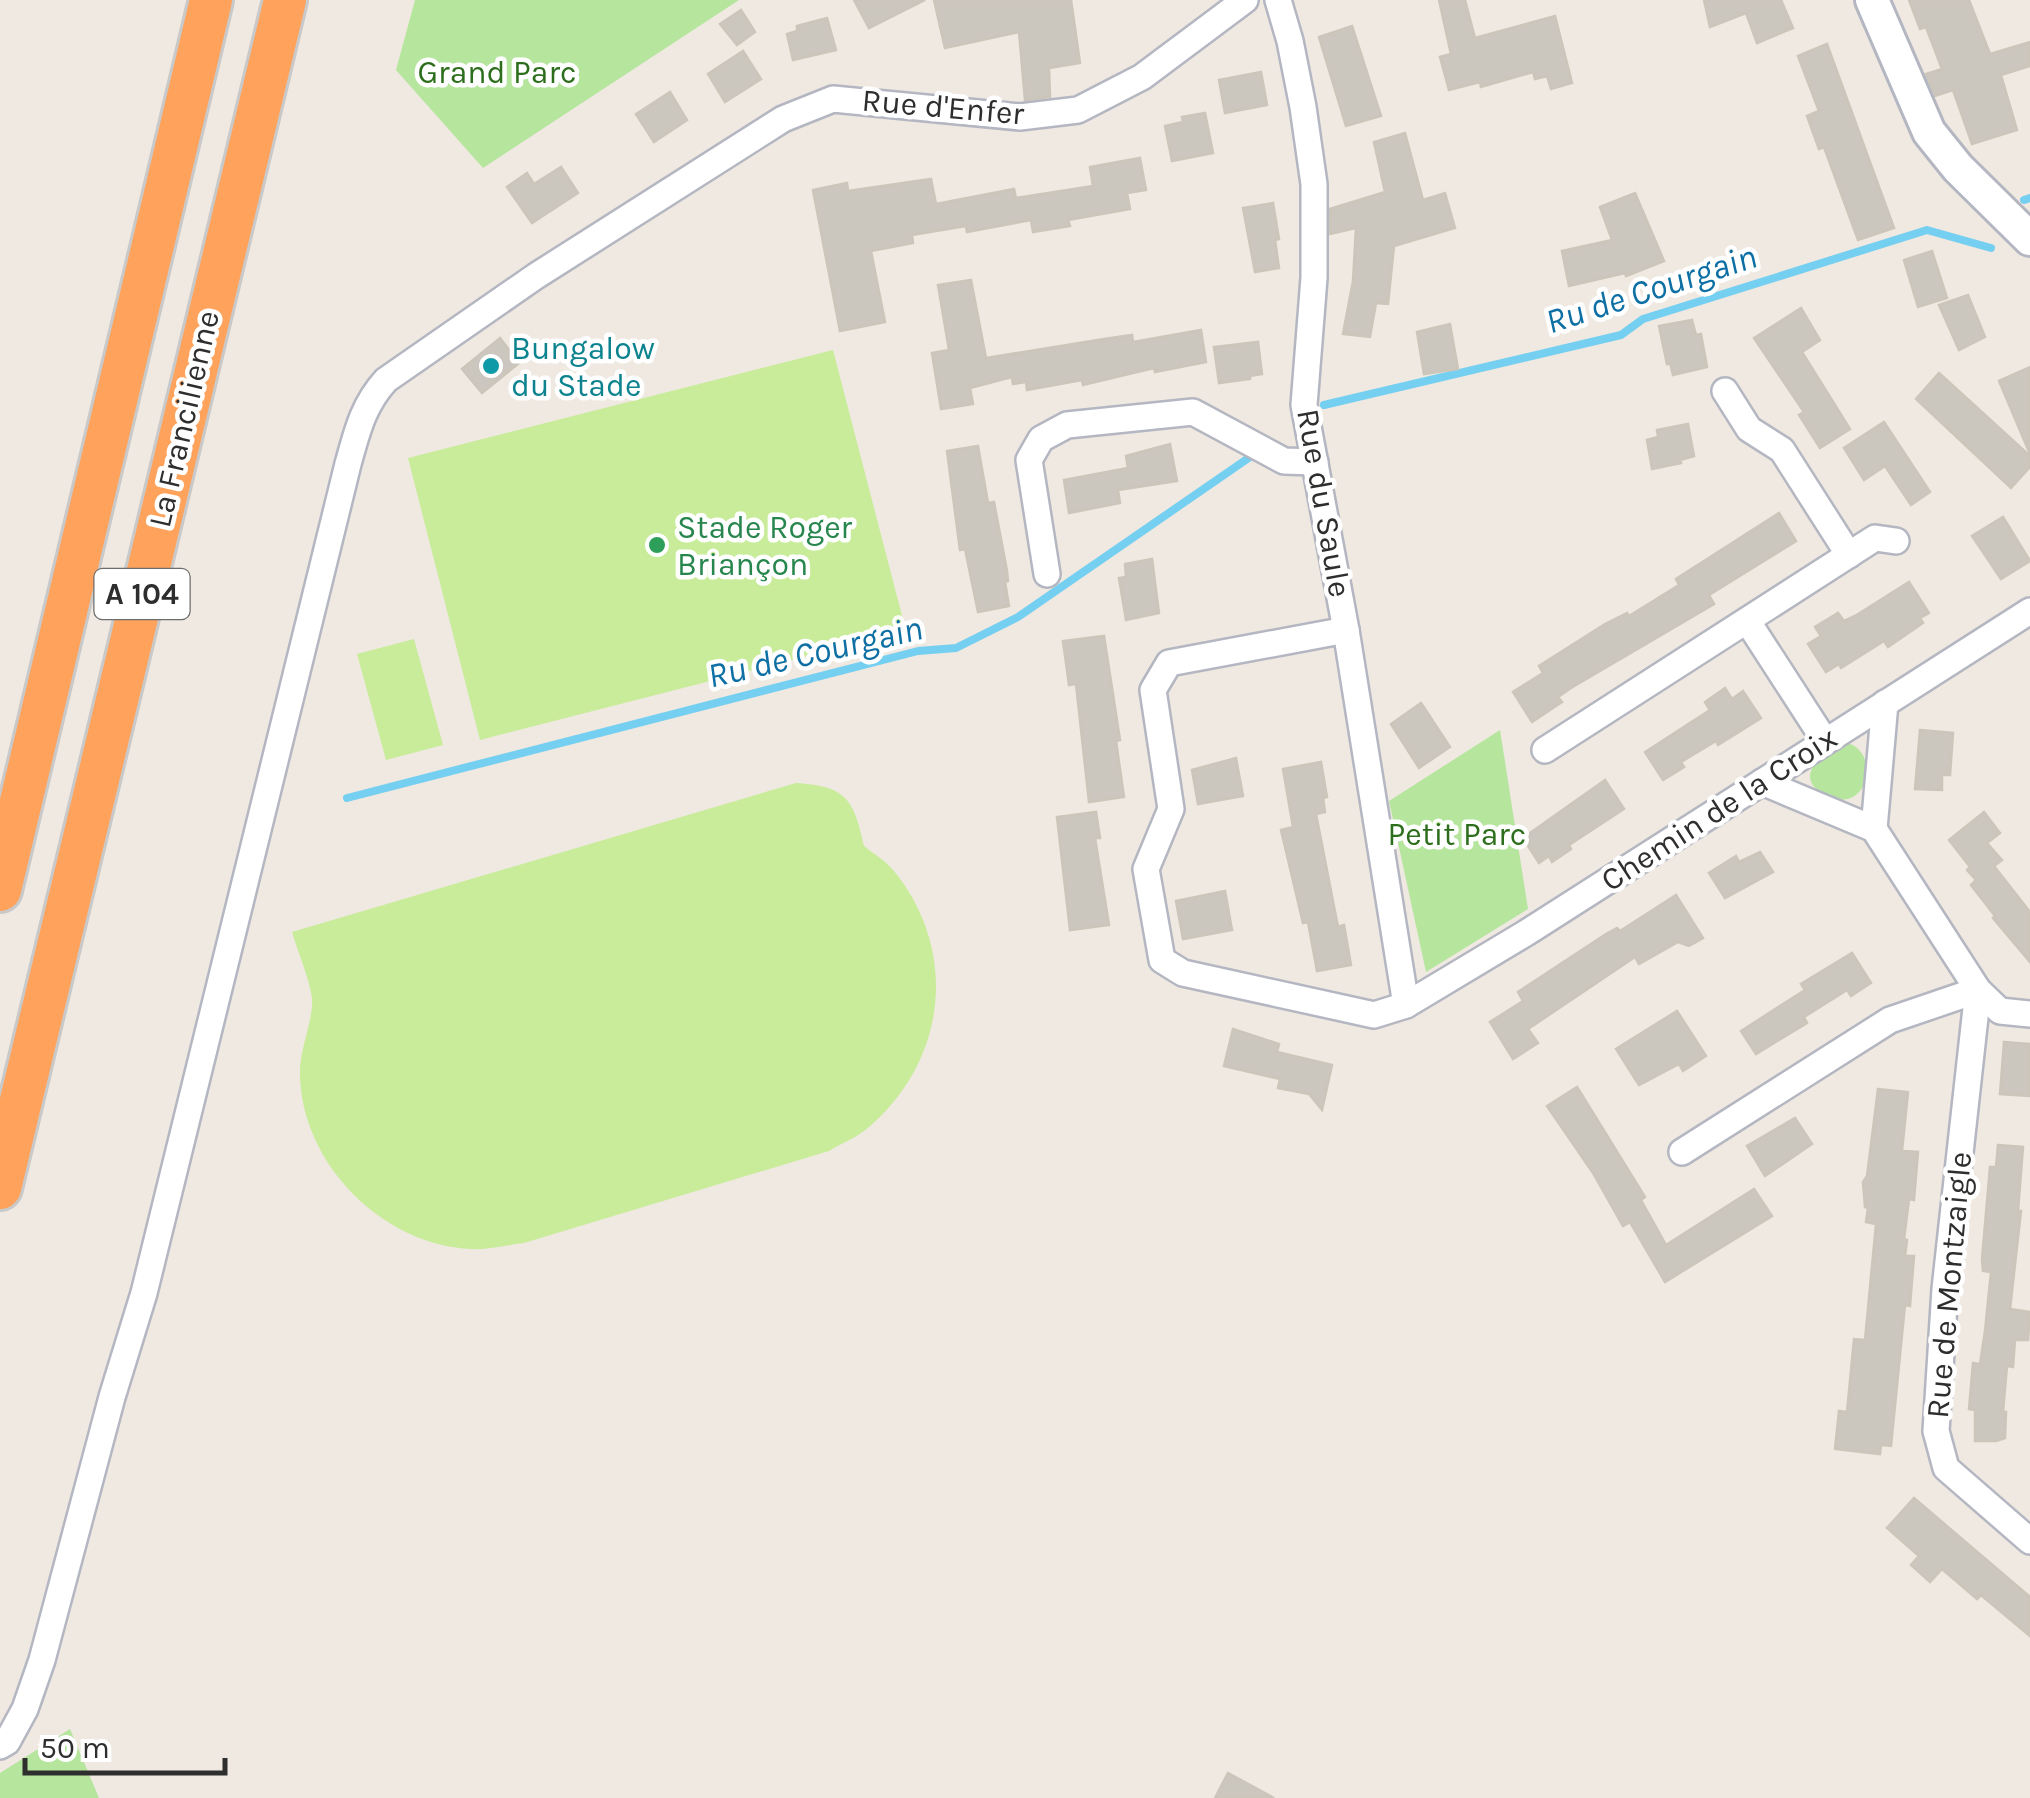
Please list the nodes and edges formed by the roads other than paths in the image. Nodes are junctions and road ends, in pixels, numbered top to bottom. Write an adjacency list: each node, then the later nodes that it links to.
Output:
1 (211, 0): 20 (highway, A 104)
2 (285, 0): 25 (highway, La Francilienne / A 104)
3 (1245, 0): 27 (street, Rue d'Enfer)
4 (1278, 0): 8 (street, Rue du Saule)
5 (1872, 0): 6 (street)
6 (2030, 239)
7 (1725, 391): 10 (street)
8 (1316, 462): 11 (street); 14 (street, Rue du Saule)
9 (1896, 540): 10 (street)
10 (1850, 555): 13 (street)
11 (1047, 574)
12 (2030, 610): 15 (street, Chemin de la Croix)
13 (1748, 622): 16 (street); 17 (street)
14 (1346, 630): 22 (street, Rue du Saule); 22 (street)
15 (1886, 702): 16 (street, Chemin de la Croix); 19 (street)
16 (1824, 741): 18 (street, Chemin de la Croix)
17 (1545, 750)
18 (1762, 782): 19 (street); 22 (street, Chemin de la Croix)
19 (1874, 829): 21 (street)
20 (0, 890)
21 (1978, 990): 23 (street); 24 (street); 26 (street, Rue de Montzaigle)
22 (1406, 1005)
23 (2030, 1014)
24 (1682, 1152)
25 (0, 1188)
26 (2030, 1541)
27 (0, 1746)

